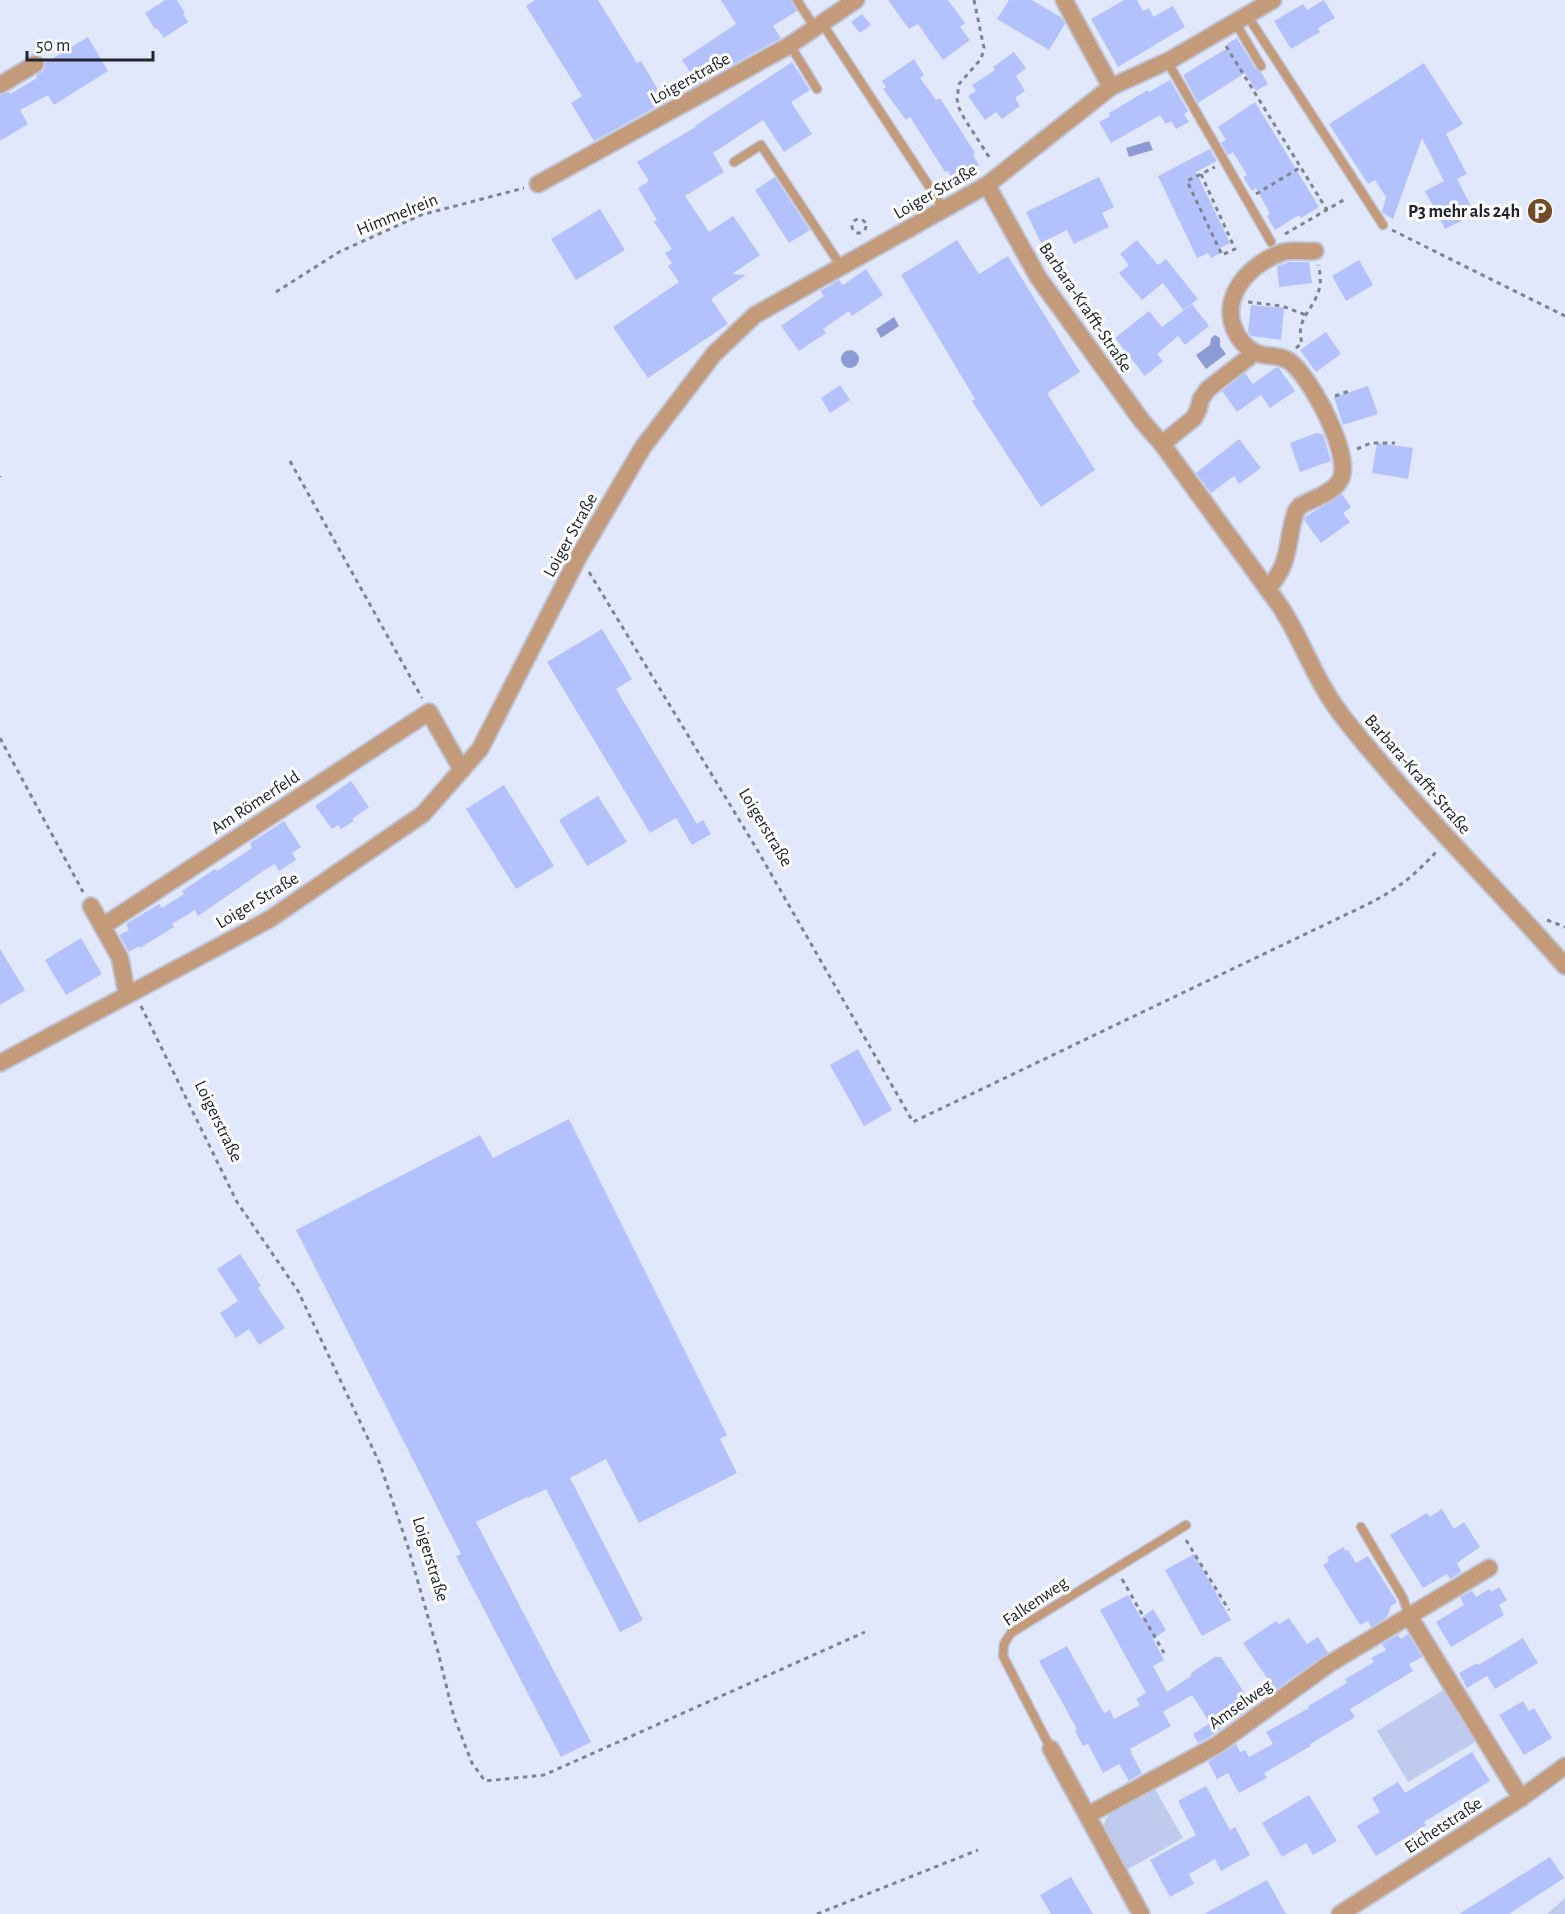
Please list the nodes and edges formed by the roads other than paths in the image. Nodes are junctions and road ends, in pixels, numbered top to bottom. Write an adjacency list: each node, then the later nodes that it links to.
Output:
1 (797, 0): 6 (lane)
2 (856, 0): 6 (street, Loigerstraße)
3 (1064, 0): 12 (street)
4 (1273, 0): 5 (street, Loiger Straße)
5 (1241, 19): 8 (street, Loiger Straße); 10 (lane); 18 (lane)
6 (819, 26): 7 (street, Loigerstraße); 17 (lane)
7 (790, 45): 13 (lane); 15 (street, Loigerstraße)
8 (1167, 61): 12 (street, Loiger Straße); 19 (lane)
9 (35, 64): 11 (street)
10 (1261, 66)
11 (0, 85)
12 (1111, 87): 16 (street, Loiger Straße)
13 (817, 89)
14 (734, 162): 21 (lane)
15 (538, 184)
16 (987, 185): 17 (street, Loiger Straße); 23 (street, Barbara-Krafft-Straße)
17 (944, 209): 21 (street, Loiger Straße)
18 (1383, 225)
19 (1271, 242)
20 (1314, 252): 22 (street)
21 (841, 266): 25 (street, Loiger Straße)
22 (1253, 352): 23 (street); 24 (street)
23 (1162, 444): 24 (street, Barbara-Krafft-Straße)
24 (1268, 589): 28 (street, Barbara-Krafft-Straße)
25 (462, 770): 27 (street, Am Römerfeld); 29 (street, Loiger Straße)
26 (91, 906): 27 (street)
27 (103, 926): 29 (street)
28 (1565, 966)
29 (130, 993): 30 (street, Loiger Straße)
30 (0, 1063)
31 (1182, 1527): 35 (lane, Falkenweg)
32 (1361, 1527): 34 (lane)
33 (1489, 1568): 34 (street, Amselweg)
34 (1409, 1616): 37 (street); 38 (street, Amselweg)
35 (1052, 1749): 38 (street)
36 (1565, 1766): 37 (street, Eichetstraße)
37 (1521, 1798): 40 (street, Eichetstraße)
38 (1089, 1815): 39 (street)
39 (1141, 1914)
40 (1340, 1914)

